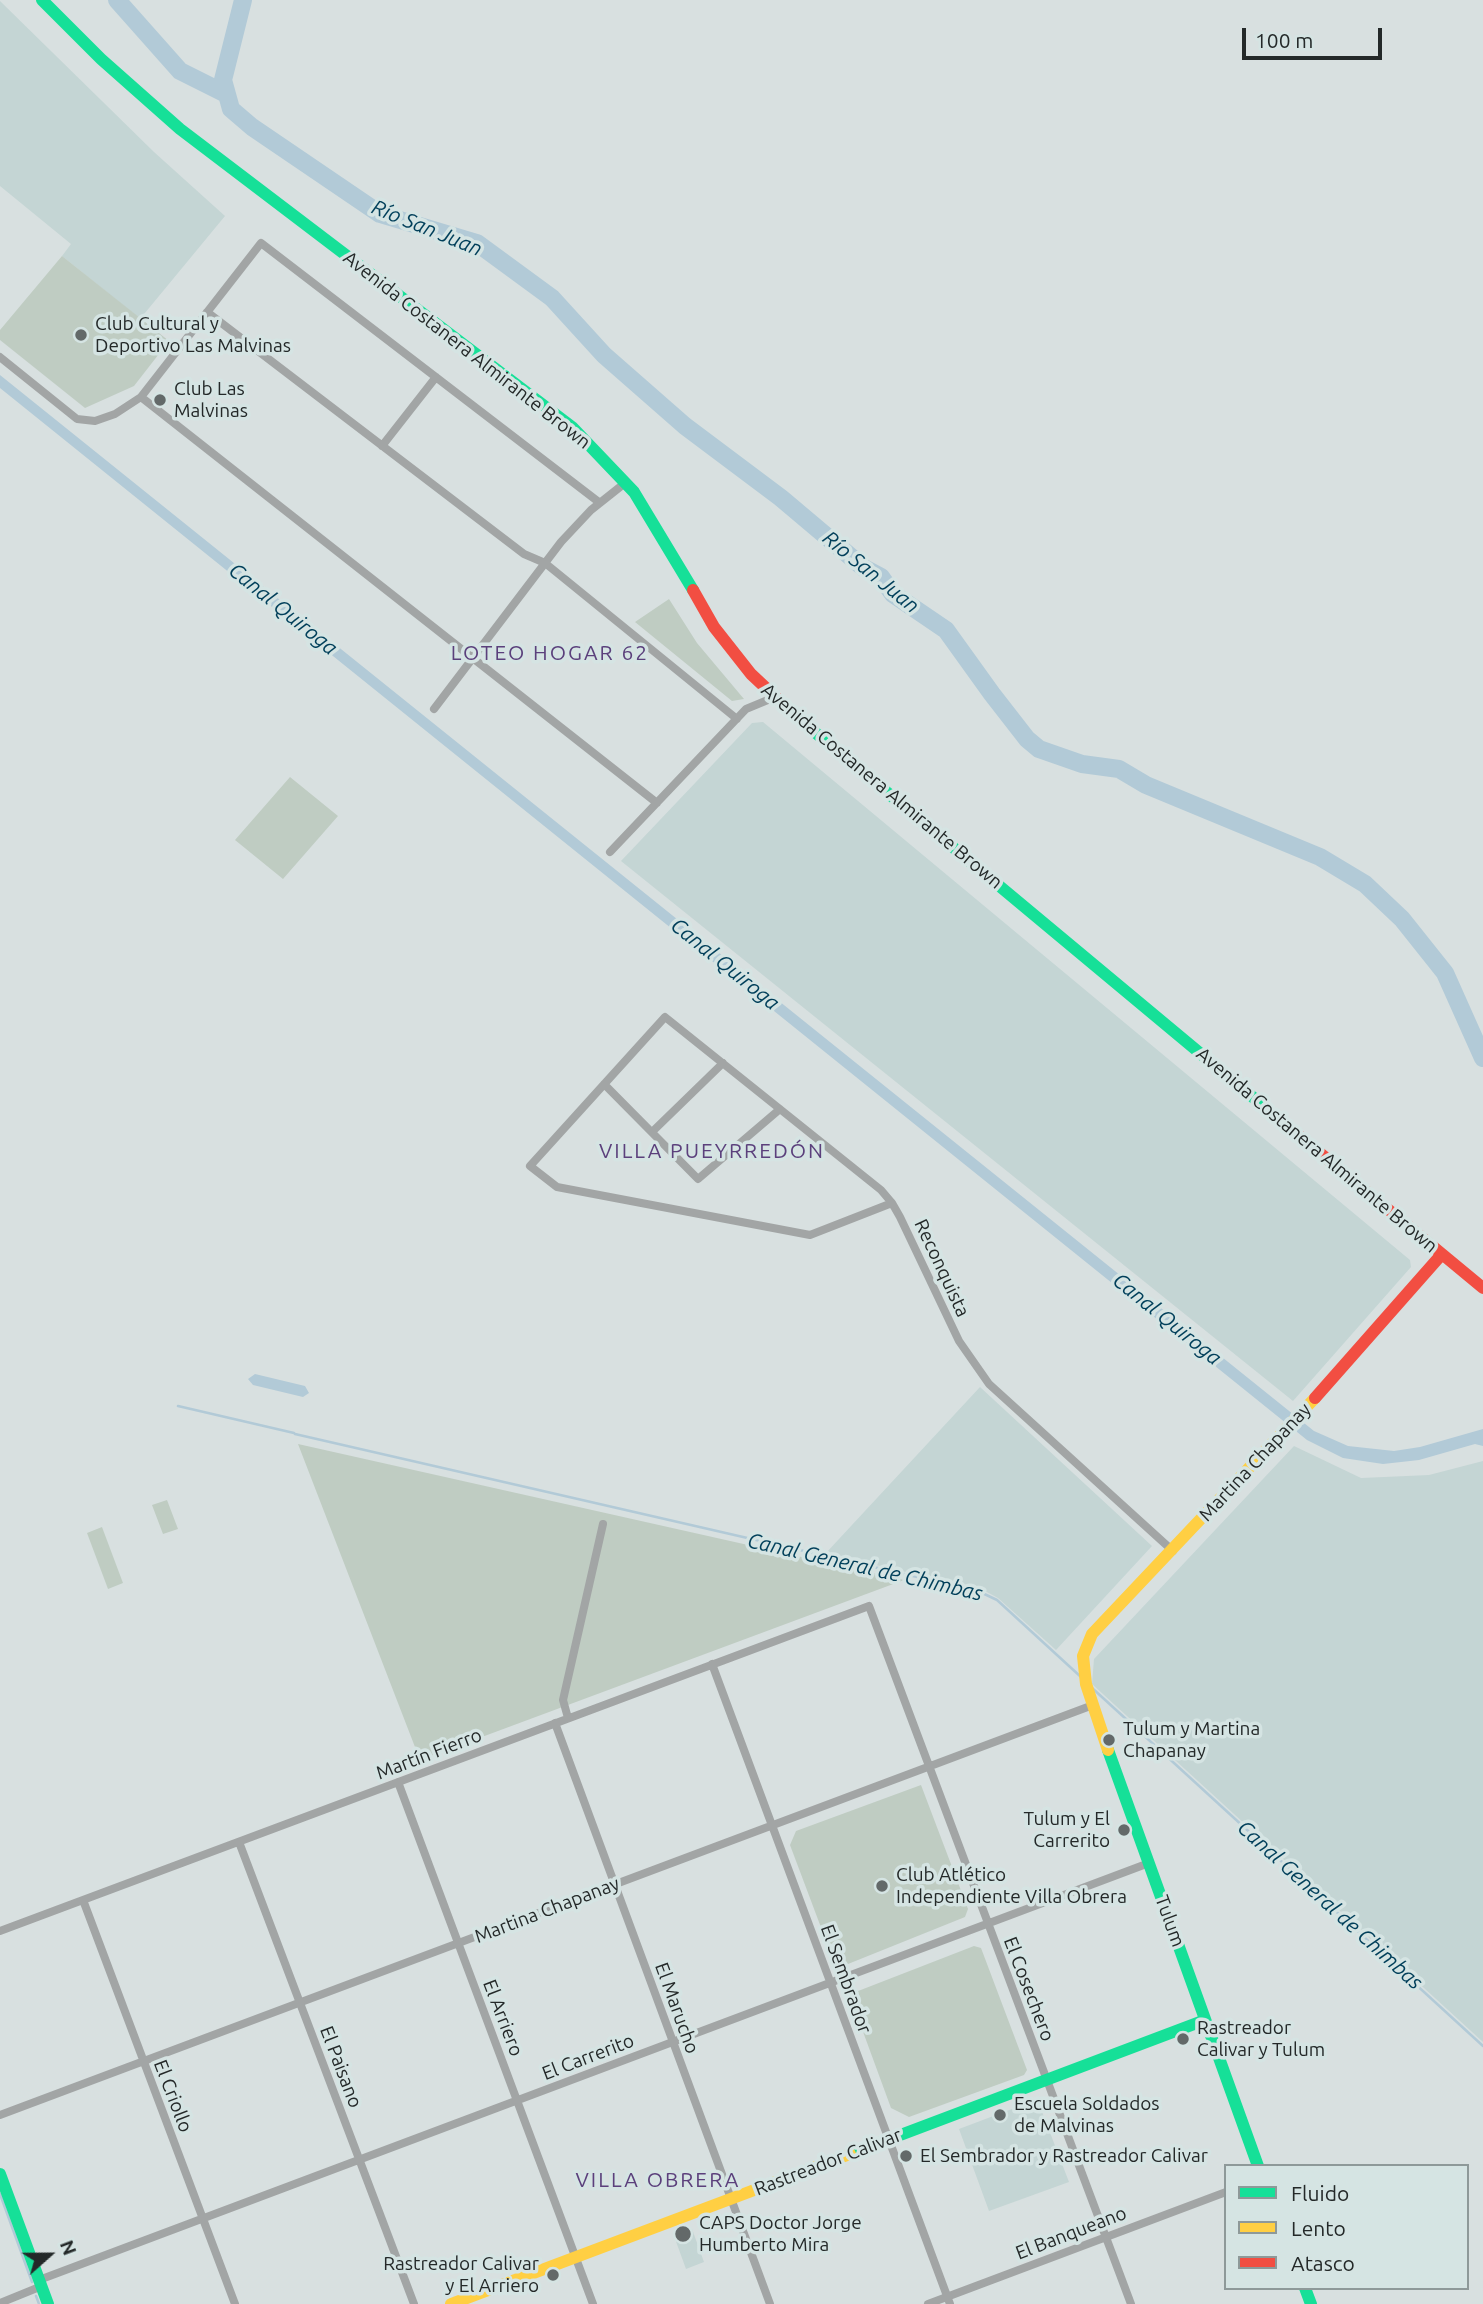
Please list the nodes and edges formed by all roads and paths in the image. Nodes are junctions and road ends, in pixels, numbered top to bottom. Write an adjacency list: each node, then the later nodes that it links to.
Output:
1 (42, 0): 7 (main road, Avenida Costanera Almirante Brown)
2 (207, 312): 4 (street); 5 (street); 6 (street)
3 (0, 357): 5 (street)
4 (436, 377): 6 (street); 8 (street)
5 (141, 397): 10 (street)
6 (382, 446): 9 (street)
7 (625, 482): 8 (street); 11 (main road, Avenida Costanera Almirante Brown)
8 (600, 503): 9 (street)
9 (545, 563): 10 (street); 13 (street)
10 (473, 658): 12 (street); 14 (street)
11 (775, 697): 13 (street); 21 (main road, Avenida Costanera Almirante Brown)
12 (434, 709)
13 (737, 719): 14 (street)
14 (657, 803): 15 (street)
15 (610, 852)
16 (723, 1063): 17 (street, Reconquista); 18 (street, Reconquista); 19 (street)
17 (604, 1084): 19 (street); 20 (street)
18 (780, 1109): 19 (street); 20 (street, Reconquista)
19 (652, 1132)
20 (892, 1203): 24 (street, Reconquista)
21 (1442, 1254): 22 (main road, Avenida Costanera Almirante Brown); 24 (main road, Martina Chapanay)
22 (1483, 1288)
23 (603, 1524): 29 (street)
24 (1173, 1551): 27 (main road, Martina Chapanay)
25 (869, 1606): 26 (street, Martín Fierro); 31 (street, El Cosechero)
26 (712, 1664): 29 (street, Martín Fierro); 33 (street, El Sembrador)
27 (1085, 1680): 28 (main road, Tulum)
28 (1093, 1705): 31 (street, Martina Chapanay); 35 (main road, Tulum)
29 (568, 1718): 30 (street, Martín Fierro)
30 (555, 1723): 32 (street, Martín Fierro); 36 (street, El Marucho)
31 (929, 1767): 33 (street, Martina Chapanay); 38 (street, El Cosechero)
32 (398, 1782): 34 (street, Martín Fierro); 40 (street, El Arriero)
33 (772, 1826): 36 (street, Martina Chapanay); 41 (street, El Sembrador)
34 (239, 1842): 37 (street, Martín Fierro); 42 (street, El Paisano)
35 (1149, 1863): 38 (street, El Carrerito); 43 (main road, Tulum)
36 (615, 1885): 40 (street, Martina Chapanay); 44 (street, El Marucho)
37 (83, 1900): 39 (street, Martín Fierro); 45 (street, El Criollo)
38 (988, 1924): 41 (street, El Carrerito); 46 (street, El Cosechero)
39 (0, 1931)
40 (458, 1943): 42 (street, Martina Chapanay); 47 (street, El Arriero)
41 (830, 1983): 44 (street, El Carrerito); 49 (street, El Sembrador)
42 (300, 2003): 45 (street, Martina Chapanay); 50 (street, El Paisano)
43 (1205, 2020): 46 (main road, Rastreador Calivar); 51 (main road, Tulum)
44 (673, 2042): 47 (street, El Carrerito); 54 (street, El Marucho)
45 (143, 2061): 48 (street, Martina Chapanay); 55 (street, El Criollo)
46 (1047, 2080): 49 (main road, Rastreador Calivar); 56 (street, El Cosechero)
47 (517, 2101): 50 (street, El Carrerito); 57 (street, El Arriero)
48 (0, 2115)
49 (889, 2139): 54 (main road, Rastreador Calivar); 59 (street, El Sembrador)
50 (359, 2160): 55 (street, El Carrerito); 63 (street, El Paisano)
51 (1257, 2164)
52 (0, 2174): 58 (main road)
53 (1224, 2193): 56 (street, El Banqueano)
54 (731, 2199): 57 (main road, Rastreador Calivar); 66 (street, El Marucho)
55 (202, 2218): 58 (street, El Carrerito); 62 (street, El Criollo)
56 (1106, 2237): 59 (street, El Banqueano); 68 (street, El Cosechero)
57 (576, 2257): 64 (main road, Rastreador Calivar); 65 (street, El Arriero)
58 (40, 2283): 60 (street, El Carrerito); 61 (main road)
59 (949, 2300): 67 (street, El Banqueano)
60 (0, 2303)
61 (48, 2304)
62 (234, 2304)
63 (414, 2304)
64 (451, 2304)
65 (593, 2304)
66 (770, 2304)
67 (928, 2304)
68 (1131, 2304)

